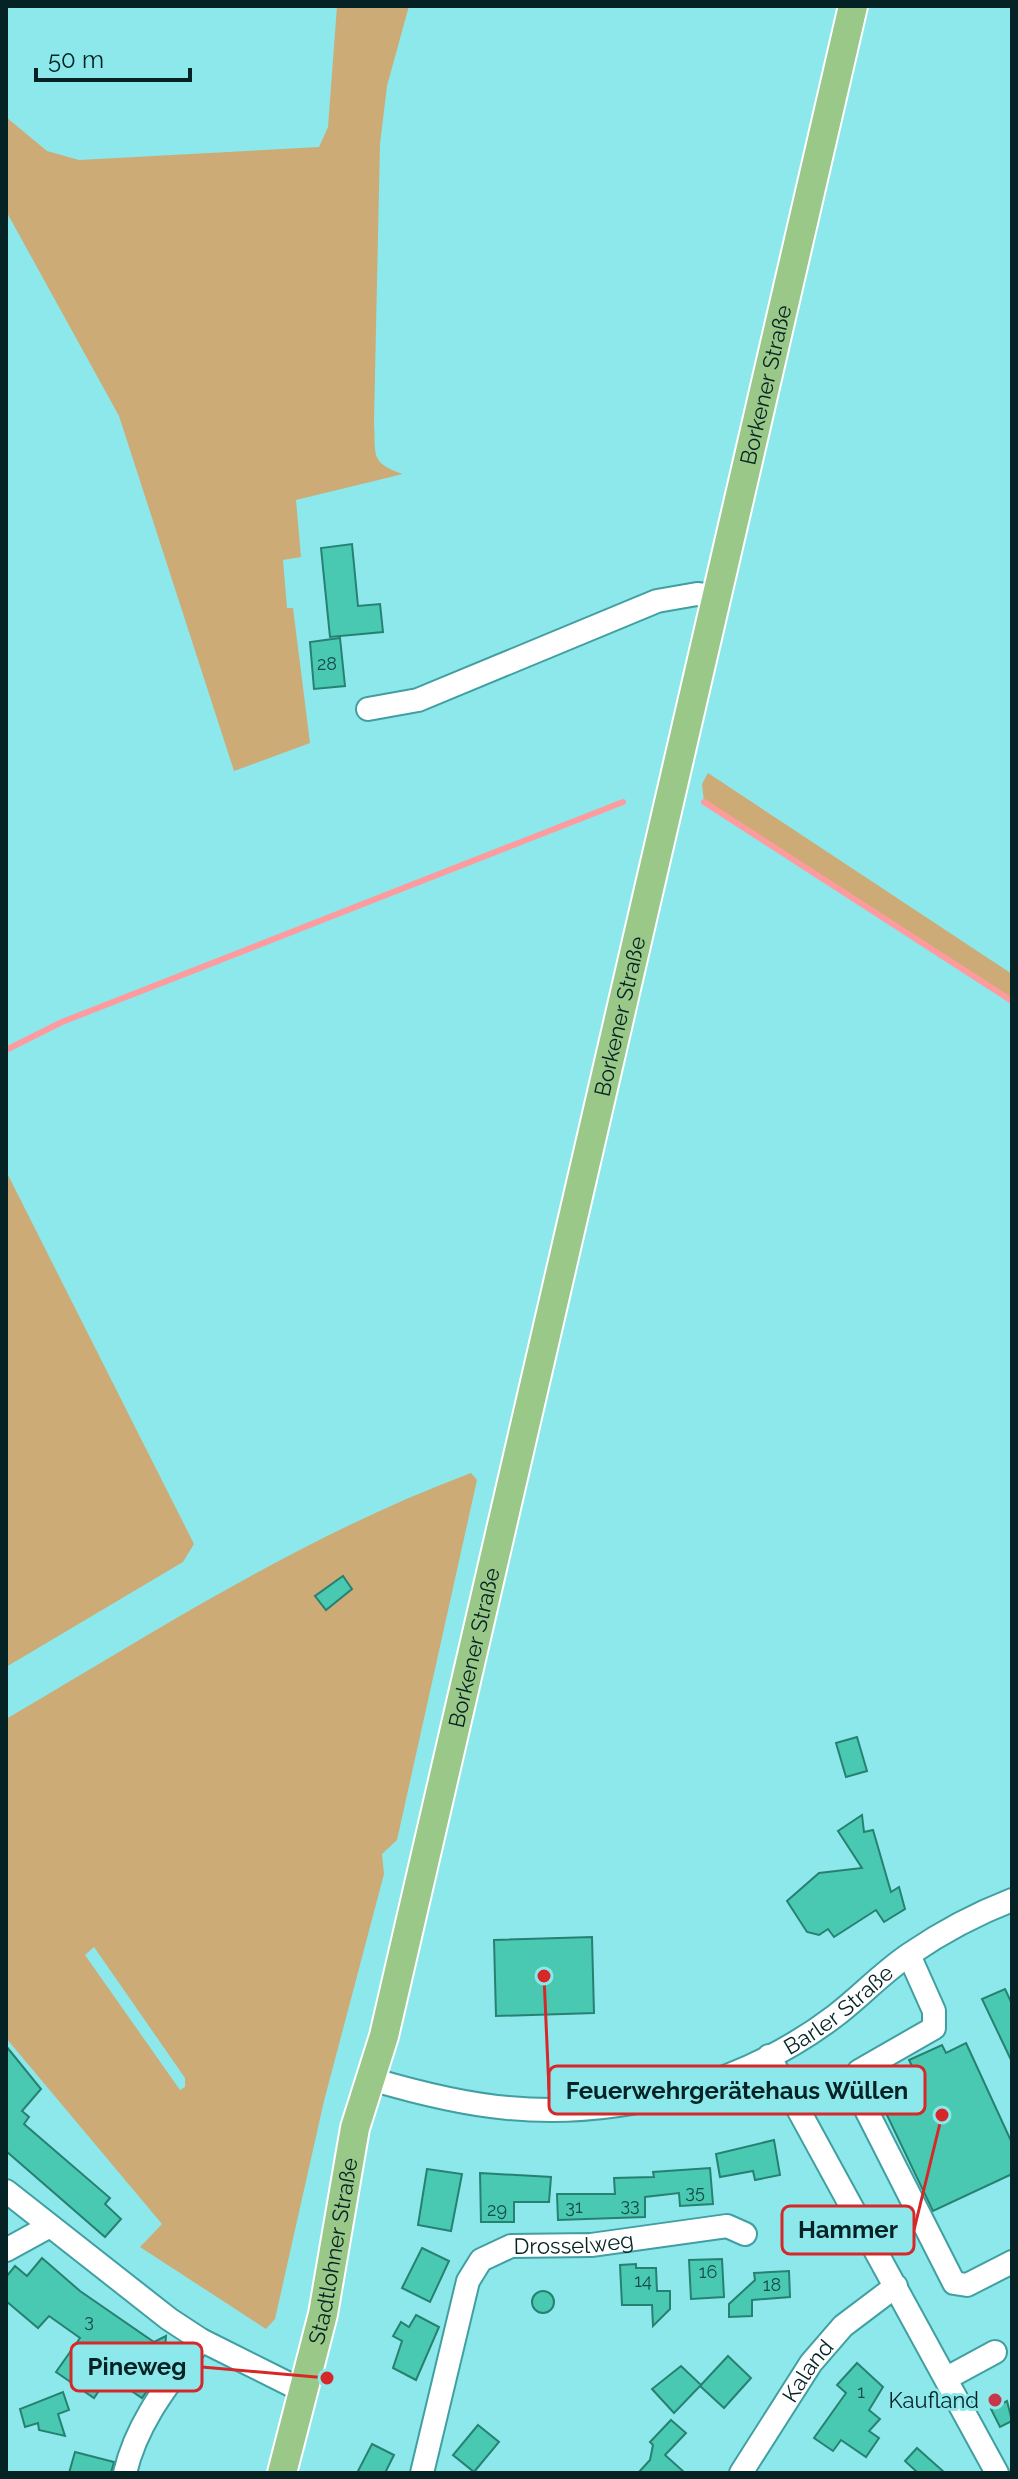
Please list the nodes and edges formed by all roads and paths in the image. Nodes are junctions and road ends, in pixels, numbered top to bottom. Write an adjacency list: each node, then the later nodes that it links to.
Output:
1 (853, 6): 2 (main road, Borkener Straße)
2 (715, 596): 3 (street); 6 (main road, Borkener Straße)
3 (368, 709)
4 (1012, 1900): 5 (street, Barler Straße)
5 (909, 1955): 7 (street, Barler Straße); 13 (street)
6 (385, 2028): 8 (main road, Stadtlohner Straße)
7 (769, 2056): 8 (street, Barler Straße); 14 (street)
8 (371, 2079): 18 (main road, Stadtlohner Straße)
9 (6, 2191): 10 (street)
10 (48, 2227): 12 (street); 15 (street)
11 (745, 2234): 21 (street, Drosselweg)
12 (6, 2250)
13 (1012, 2262)
14 (896, 2286): 17 (street); 22 (street, Kaland)
15 (201, 2340): 18 (street); 19 (street)
16 (995, 2352): 17 (street)
17 (947, 2378): 23 (street)
18 (301, 2390): 20 (main road, Stadtlohner Straße)
19 (125, 2473)
20 (282, 2473)
21 (422, 2473)
22 (741, 2473)
23 (997, 2473)

